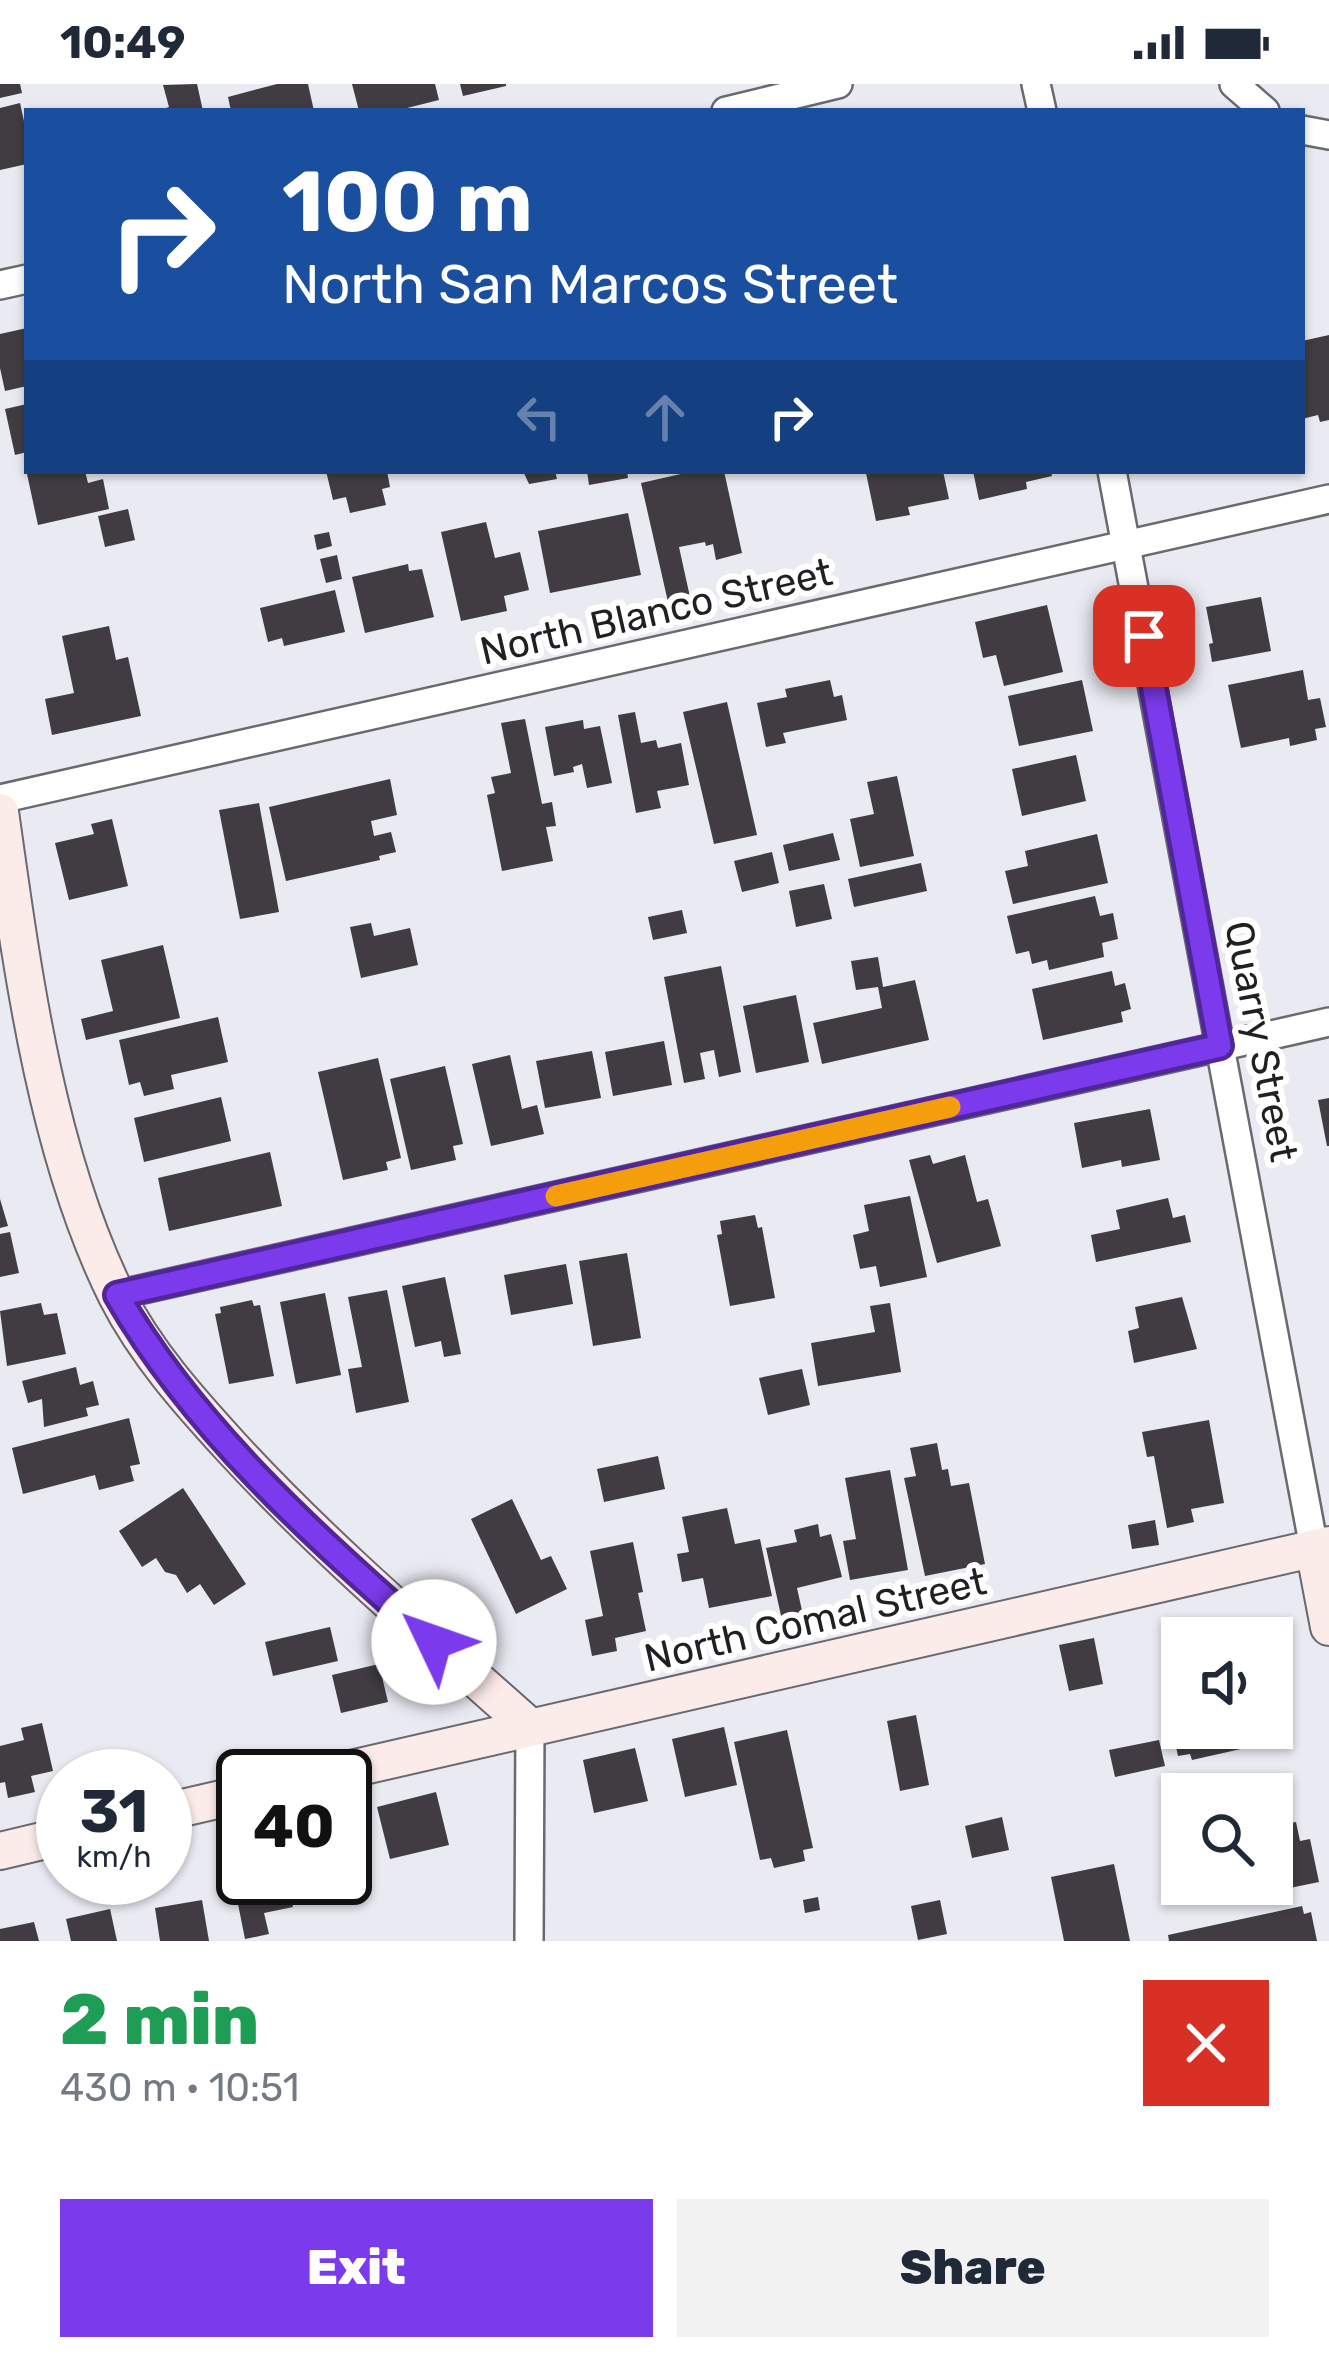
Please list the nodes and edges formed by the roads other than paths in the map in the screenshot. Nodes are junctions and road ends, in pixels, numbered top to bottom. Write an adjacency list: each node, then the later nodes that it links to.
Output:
1 (838, 84): 3 (street)
2 (1234, 84): 4 (street)
3 (738, 108)
4 (1262, 108)
5 (1113, 474): 7 (street, Quarry Street)
6 (1329, 500): 7 (street, North Blanco Street)
7 (1126, 545): 8 (street, North Blanco Street); 11 (street, Quarry Street)
8 (0, 799)
9 (0, 812): 12 (street)
10 (1329, 1022): 11 (street)
11 (1220, 1046): 12 (street); 13 (street, Quarry Street)
12 (117, 1295): 15 (street)
13 (1322, 1547): 14 (street, Quarry Street); 15 (street, North Comal Street)
14 (1329, 1627)
15 (530, 1727): 16 (street, North Comal Street); 19 (street)
16 (372, 1764)
17 (36, 1842): 18 (street)
18 (0, 1851)
19 (529, 1941)

